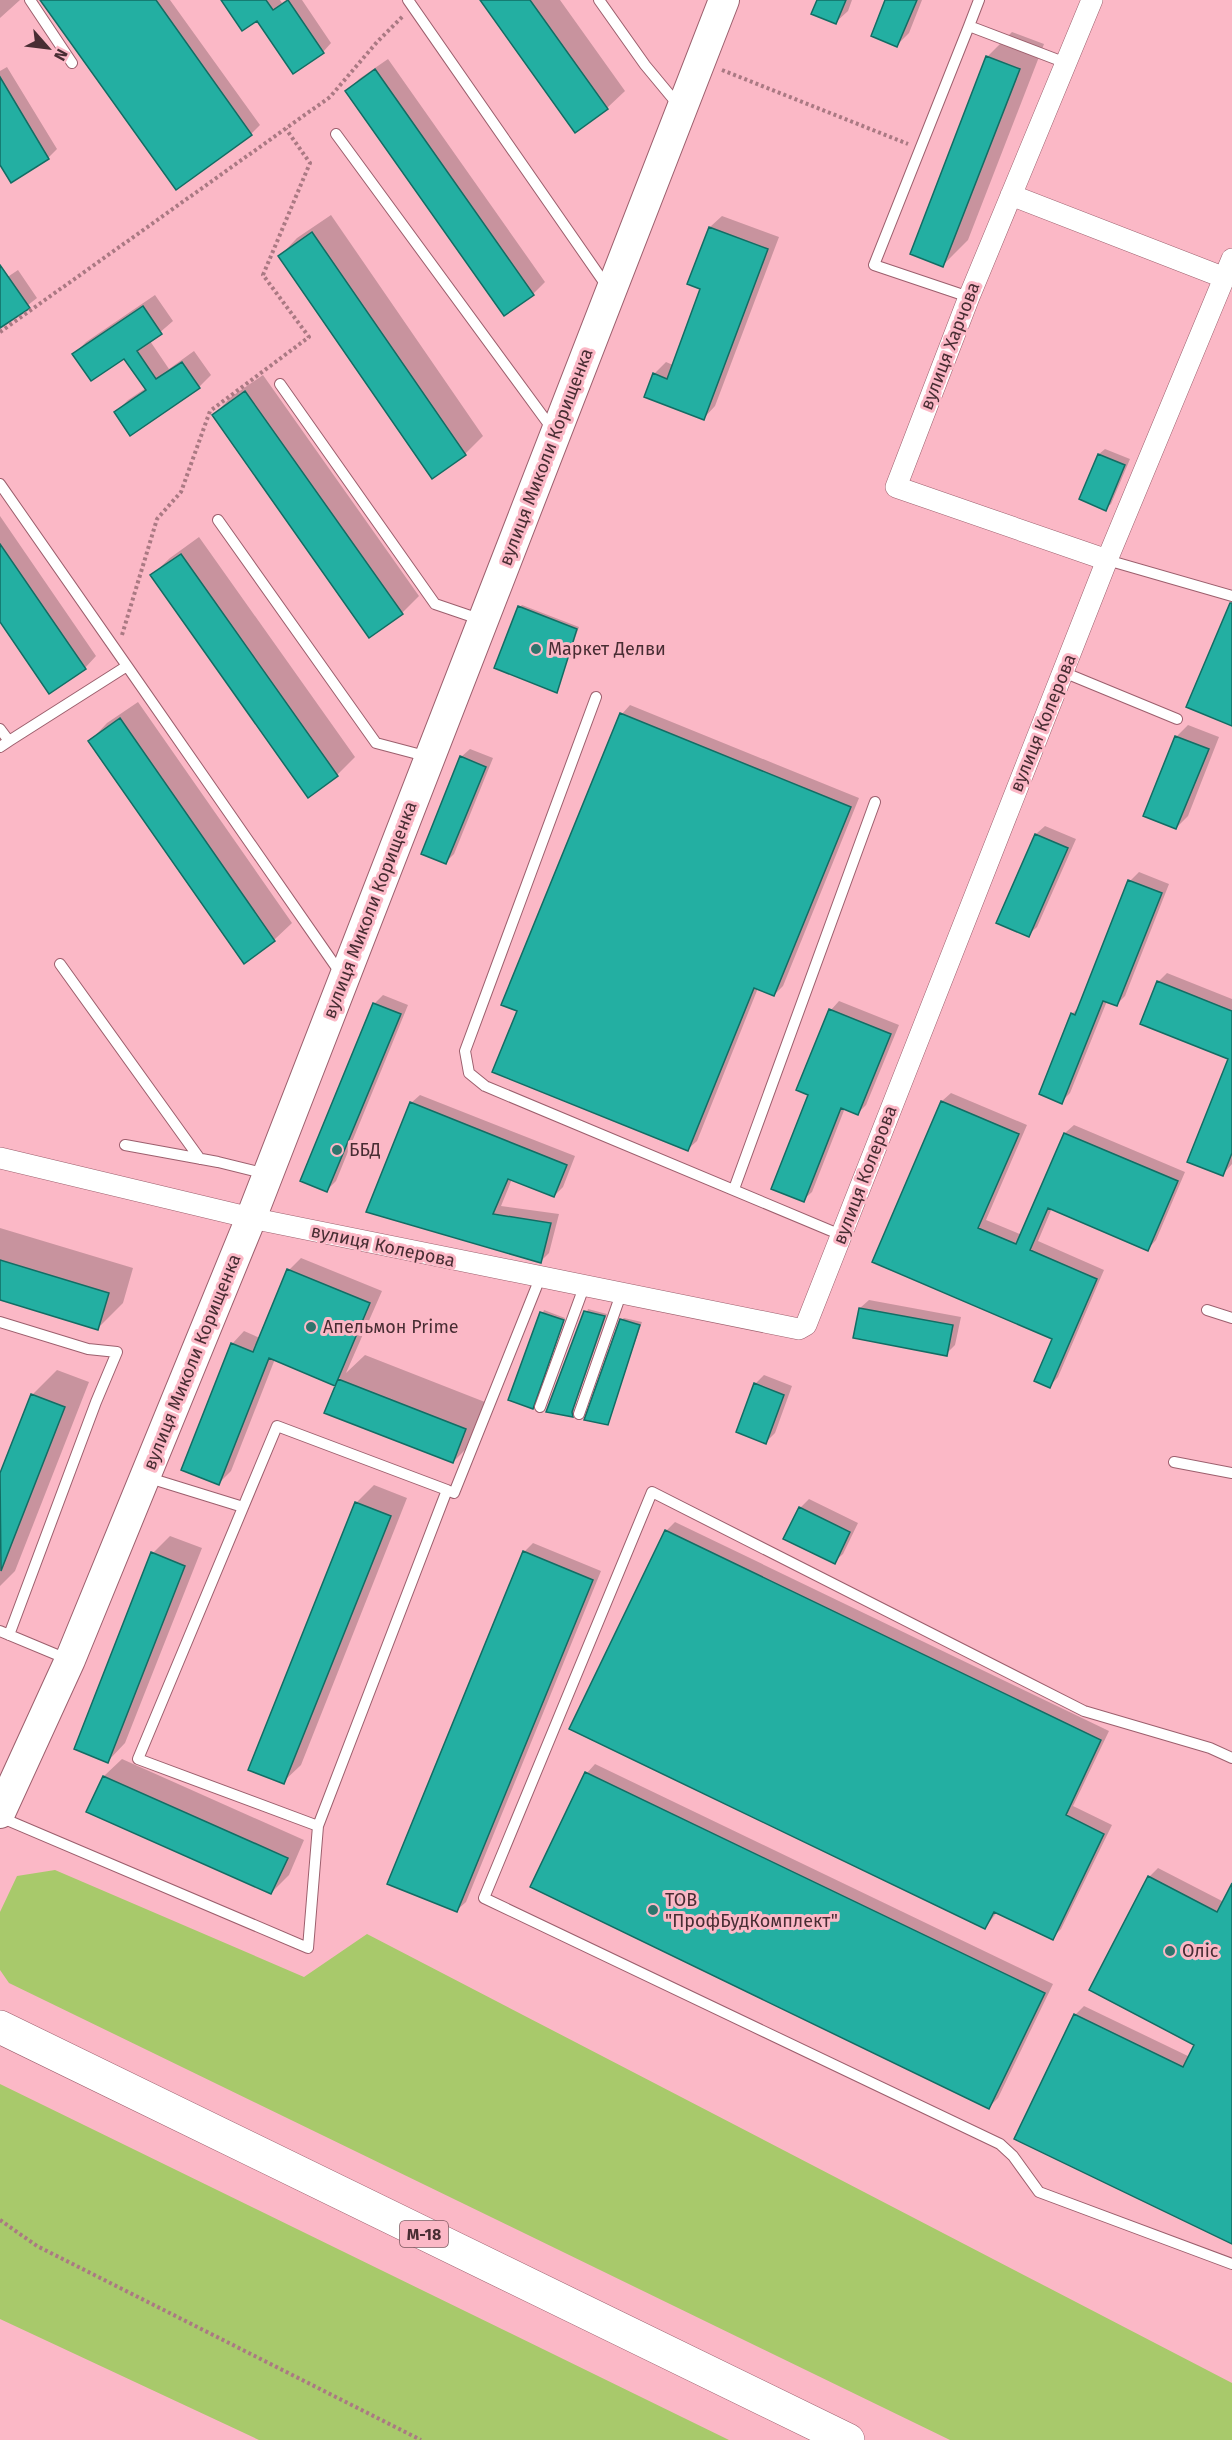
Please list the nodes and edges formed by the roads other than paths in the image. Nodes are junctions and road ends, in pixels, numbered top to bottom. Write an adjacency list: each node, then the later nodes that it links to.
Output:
1 (30, 0): 8 (lane)
2 (599, 0): 10 (lane)
3 (724, 0): 10 (street, вулиця Миколи Корищенка)
4 (979, 0): 7 (lane)
5 (1092, 0): 9 (street, вулиця Харчова)
6 (410, 4): 14 (lane)
7 (969, 26): 9 (lane); 15 (lane)
8 (72, 63)
9 (1066, 63): 12 (street, вулиця Харчова)
10 (681, 109): 14 (street, вулиця Миколи Корищенка)
11 (336, 134): 17 (lane)
12 (1011, 195): 13 (street); 15 (street, вулиця Харчова)
13 (1228, 269): 20 (street, вулиця Колерова)
14 (610, 291): 17 (street, вулиця Миколи Корищенка)
15 (969, 297): 20 (street, вулиця Харчова)
16 (280, 384): 22 (lane)
17 (555, 433): 22 (street, вулиця Миколи Корищенка)
18 (0, 484): 23 (lane)
19 (218, 520): 29 (lane)
20 (1107, 560): 21 (lane); 24 (street, вулиця Колерова)
21 (1232, 596)
22 (483, 620): 29 (street, вулиця Миколи Корищенка)
23 (127, 666): 28 (lane); 32 (lane)
24 (1063, 672): 26 (lane); 39 (street, вулиця Колерова)
25 (596, 697): 37 (lane)
26 (1177, 719)
27 (0, 729): 28 (lane)
28 (4, 744)
29 (429, 757): 32 (street, вулиця Миколи Корищенка)
30 (875, 802): 37 (lane)
31 (60, 964): 35 (lane)
32 (343, 977): 36 (street, вулиця Миколи Корищенка)
33 (126, 1145): 35 (lane)
34 (0, 1158): 38 (street, вулиця Колерова)
35 (200, 1158): 36 (lane)
36 (268, 1174): 38 (street, вулиця Миколи Корищенка)
37 (734, 1189): 39 (lane)
38 (251, 1218): 40 (street, вулиця Колерова); 50 (street, вулиця Миколи Корищенка)
39 (841, 1235): 42 (street, вулиця Колерова)
40 (540, 1278): 41 (street, вулиця Колерова); 51 (lane)
41 (584, 1287): 42 (street, вулиця Колерова); 46 (lane)
42 (621, 1294): 47 (lane)
43 (1207, 1310): 44 (lane)
44 (1232, 1318)
45 (0, 1322): 53 (lane)
46 (540, 1407)
47 (579, 1414)
48 (1174, 1462): 49 (lane)
49 (1232, 1473)
50 (146, 1476): 52 (lane); 54 (street, вулиця Миколи Корищенка)
51 (447, 1490): 52 (lane); 57 (lane)
52 (243, 1507): 57 (lane)
53 (5, 1633): 54 (lane)
54 (70, 1660): 56 (street, вулиця Миколи Корищенка)
55 (1232, 1758): 59 (lane)
56 (0, 1815): 57 (lane)
57 (318, 1826)
58 (0, 2027): 60 (highway, М-18)
59 (1232, 2264)
60 (848, 2440)

